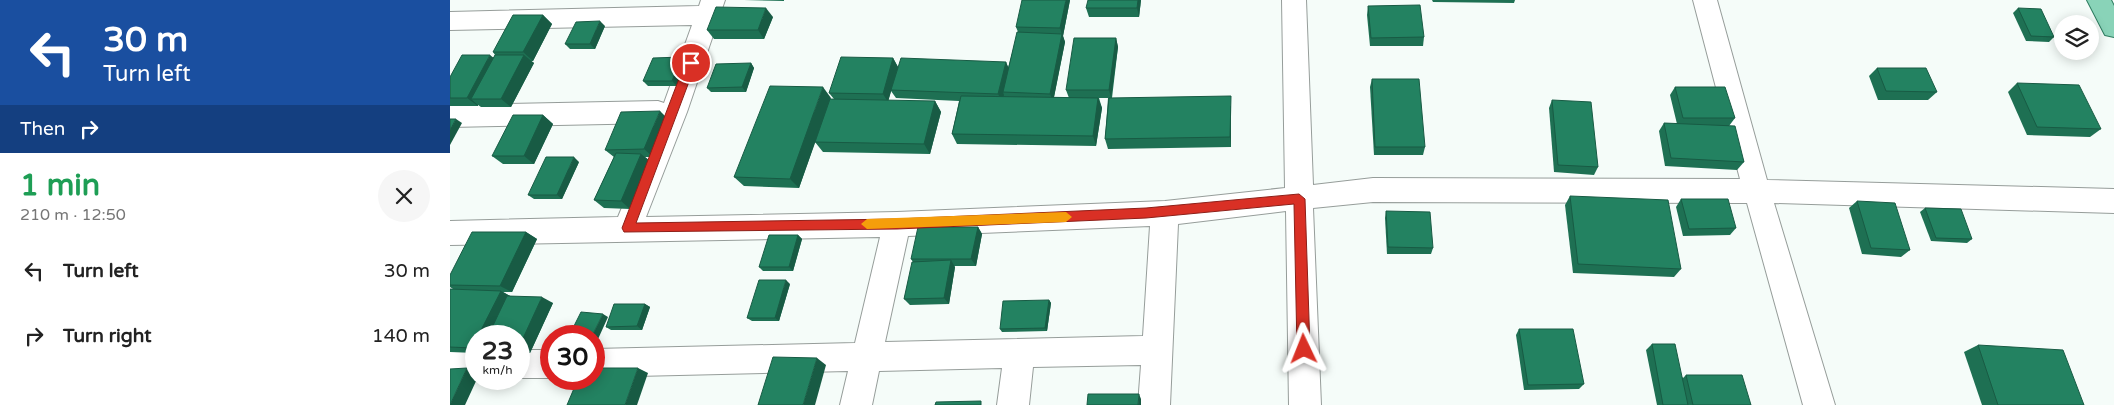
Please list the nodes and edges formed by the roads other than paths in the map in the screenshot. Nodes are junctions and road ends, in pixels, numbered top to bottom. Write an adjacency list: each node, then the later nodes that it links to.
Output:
1 (453, 0): 5 (street)
2 (1294, 0): 12 (street)
3 (1705, 0): 11 (street)
4 (2099, 0): 8 (main road)
5 (450, 5)
6 (710, 8): 7 (street); 9 (street)
7 (450, 21)
8 (2114, 28)
9 (674, 112): 10 (street); 16 (street)
10 (450, 116)
11 (1757, 191): 12 (street); 13 (street); 28 (street)
12 (1299, 199): 14 (street); 27 (street)
13 (2114, 201)
14 (1165, 212): 15 (street); 18 (street)
15 (897, 224): 16 (street); 20 (street)
16 (628, 228): 17 (street)
17 (451, 235)
18 (1156, 350): 19 (street); 26 (street)
19 (1020, 353): 20 (street); 25 (street)
20 (867, 358): 21 (street); 24 (street)
21 (605, 363)
22 (465, 365): 23 (street)
23 (450, 366)
24 (856, 405)
25 (1013, 405)
26 (1154, 405)
27 (1305, 405)
28 (1819, 405)

